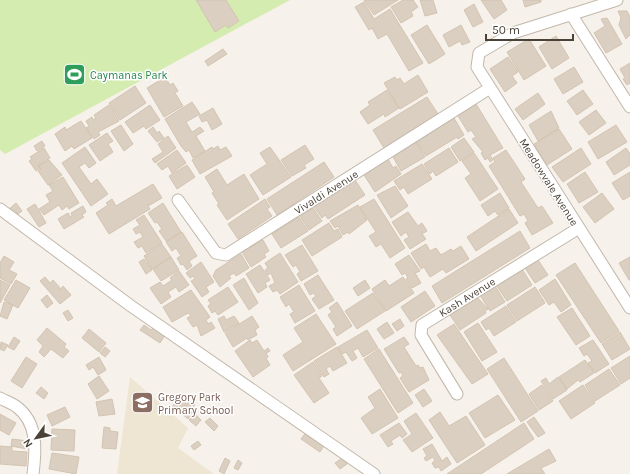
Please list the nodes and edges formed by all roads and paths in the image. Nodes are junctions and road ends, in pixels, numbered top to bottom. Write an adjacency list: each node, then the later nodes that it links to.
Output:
1 (617, 0): 2 (street)
2 (571, 14): 3 (street, Meadowvale Avenue); 4 (street)
3 (490, 88): 5 (street, Vivaldi Avenue); 7 (street, Meadowvale Avenue)
4 (630, 107)
5 (178, 200)
6 (0, 209): 12 (street)
7 (579, 228): 8 (street, Meadowvale Avenue); 9 (street, Kash Avenue)
8 (629, 304)
9 (457, 394)
10 (0, 398): 11 (street)
11 (33, 474)
12 (374, 474)

